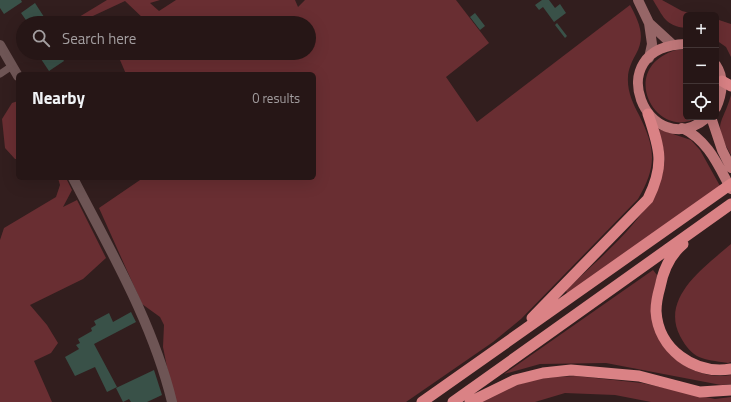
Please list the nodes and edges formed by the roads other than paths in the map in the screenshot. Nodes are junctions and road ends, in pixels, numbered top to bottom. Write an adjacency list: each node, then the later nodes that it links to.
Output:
1 (638, 0): 2 (main road)
2 (650, 23): 5 (main road); 6 (main road)
3 (683, 44): 5 (main road)
4 (0, 45): 7 (street)
5 (673, 45): 6 (main road)
6 (649, 58): 13 (main road)
7 (12, 66): 9 (street); 10 (lane)
8 (719, 70): 11 (main road)
9 (16, 73)
10 (0, 74)
11 (726, 83): 12 (main road)
12 (719, 99)
13 (648, 114): 16 (main road); 23 (highway)
14 (705, 120): 16 (main road)
15 (711, 120): 17 (main road)
16 (682, 128): 17 (main road)
17 (726, 165): 20 (main road)
18 (74, 180): 26 (street)
19 (731, 184): 23 (highway)
20 (731, 189)
21 (731, 204): 22 (highway)
22 (706, 222): 24 (highway); 28 (highway)
23 (513, 337): 27 (highway)
24 (731, 369)
25 (731, 390): 29 (highway)
26 (172, 402)
27 (422, 402)
28 (453, 402)
29 (470, 402)

